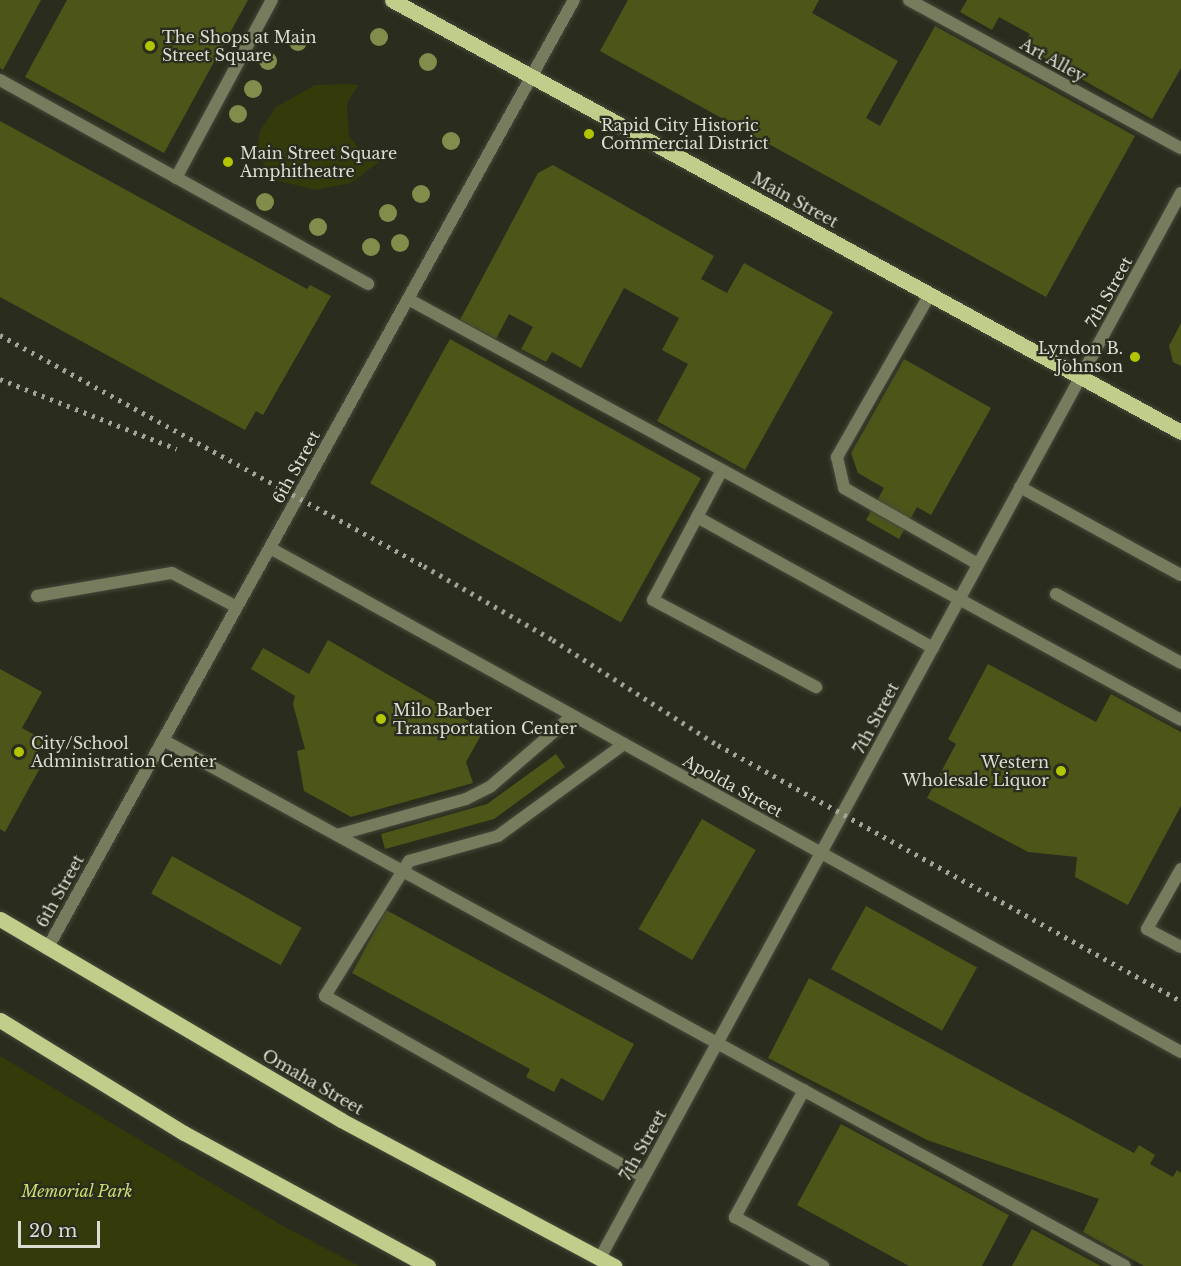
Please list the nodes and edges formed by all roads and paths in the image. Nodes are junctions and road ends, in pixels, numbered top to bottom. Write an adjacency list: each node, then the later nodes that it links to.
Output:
1 (272, 0): 8 (street)
2 (392, 0): 5 (main road, Main Street)
3 (574, 0): 5 (street, 6th Street)
4 (909, 0): 7 (street, Art Alley)
5 (532, 76): 11 (main road, Main Street); 12 (street, 6th Street)
6 (0, 80): 8 (street)
7 (1181, 148)
8 (176, 178): 10 (street)
9 (1181, 194): 13 (street, 7th Street)
10 (368, 284)
11 (930, 294): 13 (main road, Main Street); 19 (street)
12 (408, 300): 15 (street); 18 (street, 6th Street)
13 (1082, 377): 14 (main road, Main Street); 16 (street, 7th Street)
14 (1181, 432)
15 (722, 470): 17 (street); 23 (street)
16 (1020, 488): 19 (street, 7th Street); 20 (street)
17 (697, 517): 25 (street); 27 (street)
18 (270, 548): 24 (street, 6th Street); 28 (street, Apolda Street)
19 (978, 564): 23 (street, 7th Street)
20 (1181, 575)
21 (1056, 594): 26 (street)
22 (37, 596): 24 (street)
23 (960, 598): 25 (street, 7th Street); 29 (street)
24 (237, 607): 30 (street, 6th Street)
25 (933, 648): 33 (street, 7th Street)
26 (1181, 663)
27 (816, 687)
28 (572, 716): 31 (street, Apolda Street); 32 (street)
29 (1181, 720)
30 (163, 740): 32 (street); 38 (street, 6th Street)
31 (624, 744): 33 (street, Apolda Street); 35 (street)
32 (337, 834): 35 (street)
33 (822, 854): 40 (street, 7th Street); 41 (street, Apolda Street)
34 (1181, 869): 37 (street)
35 (401, 870): 40 (street); 43 (street)
36 (0, 919): 38 (main road, Omaha Street)
37 (1181, 947)
38 (47, 949): 44 (main road, Omaha Street)
39 (0, 1020): 45 (main road)
40 (719, 1043): 42 (street); 43 (street, 7th Street)
41 (1181, 1052)
42 (804, 1090): 47 (street); 48 (street)
43 (644, 1177): 44 (street, 7th Street)
44 (600, 1258): 46 (main road, Omaha Street)
45 (428, 1266)
46 (614, 1266)
47 (823, 1266)
48 (1125, 1266)

